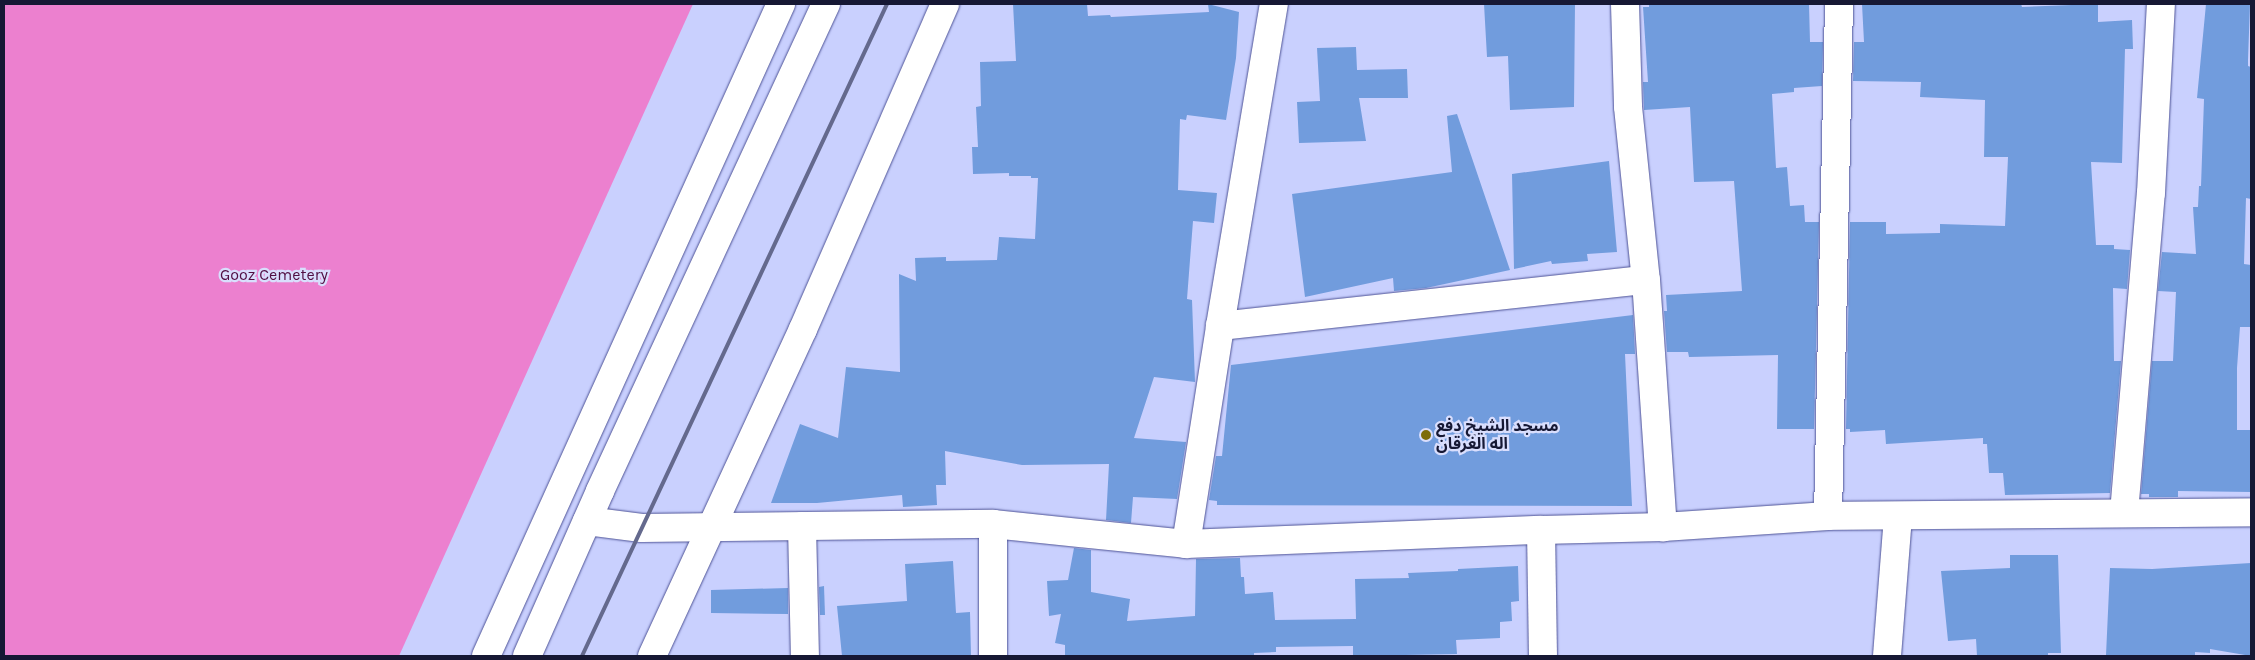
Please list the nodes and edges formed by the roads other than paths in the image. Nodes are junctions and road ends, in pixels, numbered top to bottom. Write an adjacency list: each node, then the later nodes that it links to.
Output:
1 (781, 4): 21 (street)
2 (826, 4): 14 (street)
3 (945, 4): 17 (street)
4 (1274, 4): 9 (street)
5 (1625, 4): 8 (street)
6 (1839, 4): 12 (street)
7 (2161, 4): 11 (street)
8 (1646, 280): 9 (street); 18 (street)
9 (1220, 326): 20 (street)
10 (2251, 512): 11 (street)
11 (2124, 513): 13 (street)
12 (1828, 516): 13 (street); 18 (street)
13 (1898, 516): 27 (street)
14 (587, 521): 17 (street); 22 (street)
15 (993, 524): 16 (street); 20 (street); 25 (street)
16 (802, 526): 17 (street); 24 (street)
17 (713, 527): 23 (street)
18 (1662, 527): 19 (street)
19 (1541, 530): 20 (street); 26 (street)
20 (1186, 544)
21 (486, 656)
22 (527, 656)
23 (652, 656)
24 (805, 656)
25 (993, 656)
26 (1543, 656)
27 (1887, 656)

